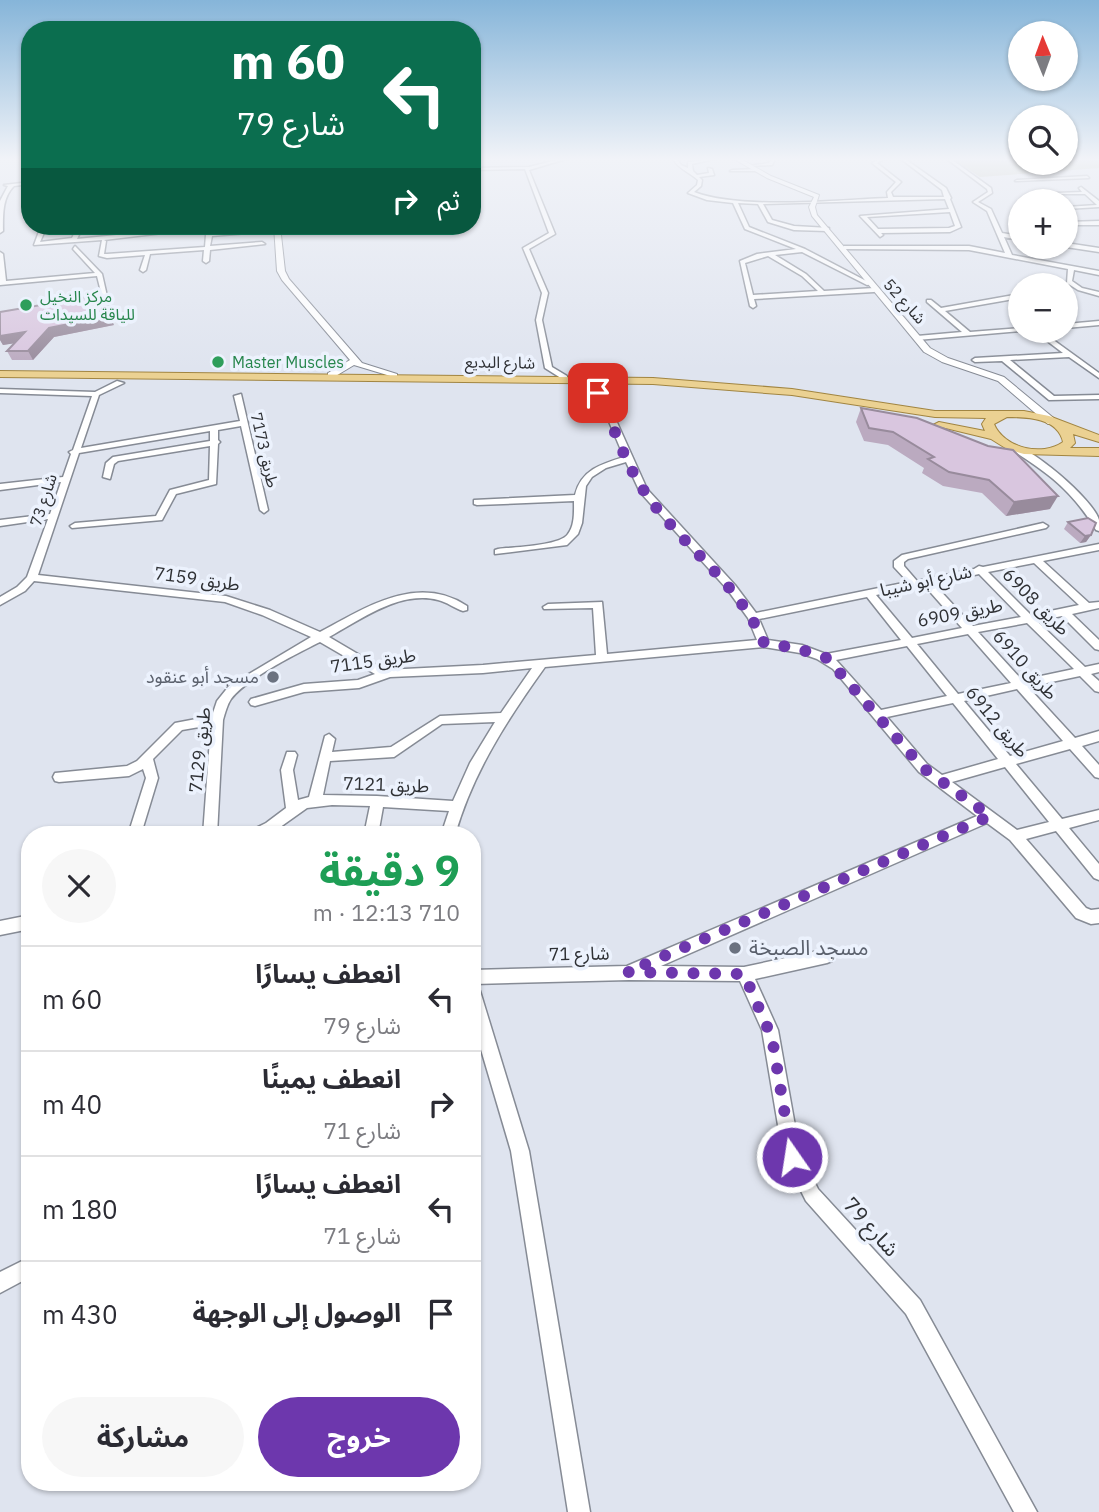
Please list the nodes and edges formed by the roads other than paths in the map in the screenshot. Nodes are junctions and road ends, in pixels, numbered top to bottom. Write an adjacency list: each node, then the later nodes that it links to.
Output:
1 (827, 229): 22 (street, شارع 52)
2 (550, 230): 57 (street)
3 (751, 230): 23 (street)
4 (914, 230): 6 (street)
5 (1000, 230): 13 (street)
6 (876, 231): 19 (street)
7 (40, 235): 16 (street)
8 (77, 235): 16 (street)
9 (110, 235): 15 (street)
10 (142, 235): 15 (street)
11 (208, 235): 21 (street)
12 (279, 235): 56 (street)
13 (1003, 235): 14 (street); 25 (street)
14 (1008, 236)
15 (106, 240): 16 (street); 26 (street)
16 (75, 243): 36 (street)
17 (254, 244): 18 (street); 21 (street); 30 (street)
18 (262, 244)
19 (899, 247): 22 (street); 29 (street)
20 (1078, 247): 24 (street)
21 (205, 248): 26 (street); 32 (street)
22 (844, 248): 38 (street, شارع 52)
23 (803, 250): 28 (street); 38 (street)
24 (1099, 250)
25 (1008, 252)
26 (148, 253): 34 (street)
27 (0, 254): 37 (street)
28 (770, 254): 39 (street); 41 (street)
29 (1008, 255)
30 (255, 256)
31 (1028, 259): 33 (street)
32 (206, 261)
33 (1070, 268): 35 (street); 40 (street)
34 (143, 270)
35 (1099, 273)
36 (99, 274): 37 (street); 44 (street)
37 (1, 283)
38 (872, 287): 39 (street); 51 (street, شارع 52)
39 (823, 293): 41 (street)
40 (1099, 294)
41 (750, 297): 45 (street)
42 (1008, 298): 46 (street)
43 (929, 302): 46 (street)
44 (107, 303)
45 (753, 306)
46 (939, 310): 50 (street)
47 (1099, 323): 48 (street)
48 (1078, 324)
49 (1008, 331): 50 (street)
50 (968, 334): 51 (street)
51 (917, 338): 70 (street, شارع 52)
52 (1054, 343): 53 (street)
53 (1070, 355): 54 (street); 61 (street)
54 (1004, 359): 55 (street); 74 (street)
55 (975, 360)
56 (355, 361): 59 (street); 60 (street)
57 (549, 368): 62 (street); 63 (street)
58 (0, 374): 59 (main road, شارع البديع)
59 (331, 375): 60 (main road, شارع البديع)
60 (394, 376): 62 (main road, شارع البديع)
61 (1099, 376)
62 (540, 378): 63 (main road, شارع البديع)
63 (564, 378): 76 (main road, شارع البديع)
64 (0, 383): 65 (main road, شارع البديع)
65 (86, 383): 66 (main road, شارع البديع); 71 (street)
66 (120, 383): 67 (main road, شارع البديع); 71 (street)
67 (584, 387): 68 (main road, شارع البديع); 73 (street)
68 (618, 388): 73 (street); 80 (main road, شارع البديع)
69 (0, 391): 71 (street)
70 (1017, 392): 75 (street); 78 (street, شارع 52)
71 (96, 394): 85 (street, شارع 73)
72 (238, 396): 77 (street, طريق 7173)
73 (602, 397): 87 (street)
74 (1099, 397)
75 (1016, 414): 76 (main road, شارع البديع); 78 (main road, شارع البديع)
76 (998, 415): 80 (main road)
77 (243, 423): 79 (street); 96 (street, طريق 7173)
78 (1055, 424): 81 (main road); 84 (main road)
79 (214, 428): 82 (street); 85 (street)
80 (994, 436): 83 (main road, شارع البديع)
81 (1099, 439)
82 (216, 442): 88 (street); 99 (street)
83 (1012, 446): 84 (main road); 89 (street)
84 (1055, 451): 86 (main road); 89 (street)
85 (73, 452): 90 (street, شارع 73)
86 (1099, 452)
87 (627, 458): 92 (street); 115 (street)
88 (107, 477)
89 (1060, 477): 94 (street)
90 (65, 478): 91 (street); 97 (street, شارع 73)
91 (0, 487)
92 (577, 498): 95 (street); 103 (street)
93 (1099, 499): 94 (street)
94 (1082, 501): 101 (street)
95 (477, 502)
96 (264, 510)
97 (53, 516): 98 (street); 106 (street, شارع 73)
98 (0, 523)
99 (75, 526)
100 (1042, 526): 107 (street)
101 (1099, 528)
102 (1099, 547): 104 (street, شارع أبو شيبا)
103 (498, 552)
104 (1035, 559): 105 (street, شارع أبو شيبا); 112 (street, طريق 6908)
105 (979, 569): 107 (street, شارع أبو شيبا); 116 (street, طريق 6908)
106 (32, 578): 109 (street); 118 (street, طريق 7159)
107 (920, 582): 108 (street, شارع أبو شيبا); 117 (street, طريق 6910)
108 (869, 593): 115 (street, شارع أبو شيبا); 119 (street, طريق 6912)
109 (0, 602)
110 (1099, 605): 112 (street, طريق 6909)
111 (548, 607): 123 (street)
112 (1087, 607): 114 (street, طريق 6909)
113 (463, 608): 118 (street, طريق 7129)
114 (1063, 611): 116 (street, طريق 6909); 121 (street)
115 (754, 618): 120 (street)
116 (1027, 618): 117 (street, طريق 6909); 126 (street, طريق 6908)
117 (969, 629): 119 (street, طريق 6909); 128 (street, طريق 6910)
118 (318, 636): 127 (street, طريق 7159); 134 (street, طريق 7129)
119 (908, 642): 122 (street, طريق 6909); 130 (street, طريق 6912)
120 (764, 643): 122 (street); 123 (street)
121 (1099, 646)
122 (827, 658): 132 (street)
123 (602, 659): 124 (street)
124 (541, 664): 127 (street, طريق 7115); 133 (street)
125 (1099, 668): 126 (street)
126 (1082, 671): 128 (street); 129 (street, طريق 6908)
127 (383, 674): 131 (street, طريق 7115)
128 (1020, 685): 130 (street); 137 (street, طريق 6910)
129 (1099, 688)
130 (954, 698): 132 (street); 141 (street, طريق 6912)
131 (255, 702)
132 (877, 715): 144 (street)
133 (502, 717): 139 (street); 147 (street)
134 (217, 720): 140 (street); 153 (street, طريق 7129)
135 (1099, 736): 137 (street)
136 (329, 739): 139 (street)
137 (1073, 744): 141 (street); 142 (street, طريق 6910)
138 (291, 755): 148 (street)
139 (325, 757): 145 (street)
140 (147, 759): 143 (street); 152 (street)
141 (1007, 762): 144 (street); 151 (street, طريق 6912)
142 (1099, 773)
143 (59, 777)
144 (939, 781): 150 (street)
145 (315, 800): 146 (street, طريق 7121); 148 (street)
146 (377, 803): 147 (street, طريق 7121); 155 (street)
147 (455, 806): 156 (street)
148 (293, 810): 154 (street)
149 (1099, 815): 151 (street)
150 (990, 816): 157 (street); 163 (street, شارع 71)
151 (1059, 825): 157 (street); 158 (street, طريق 6912)
152 (137, 826)
153 (211, 826)
154 (274, 826)
155 (373, 826)
156 (450, 826)
157 (1014, 836): 159 (street)
158 (1099, 874)
159 (1099, 916)
160 (21, 924): 161 (street)
161 (0, 928)
162 (827, 956): 164 (street)
163 (627, 972): 164 (street); 165 (street, شارع 71)
164 (744, 974): 170 (street, شارع 79)
165 (481, 977)
166 (481, 1021): 169 (street)
167 (21, 1271): 168 (street)
168 (0, 1283)
169 (579, 1512)
170 (1026, 1512)

